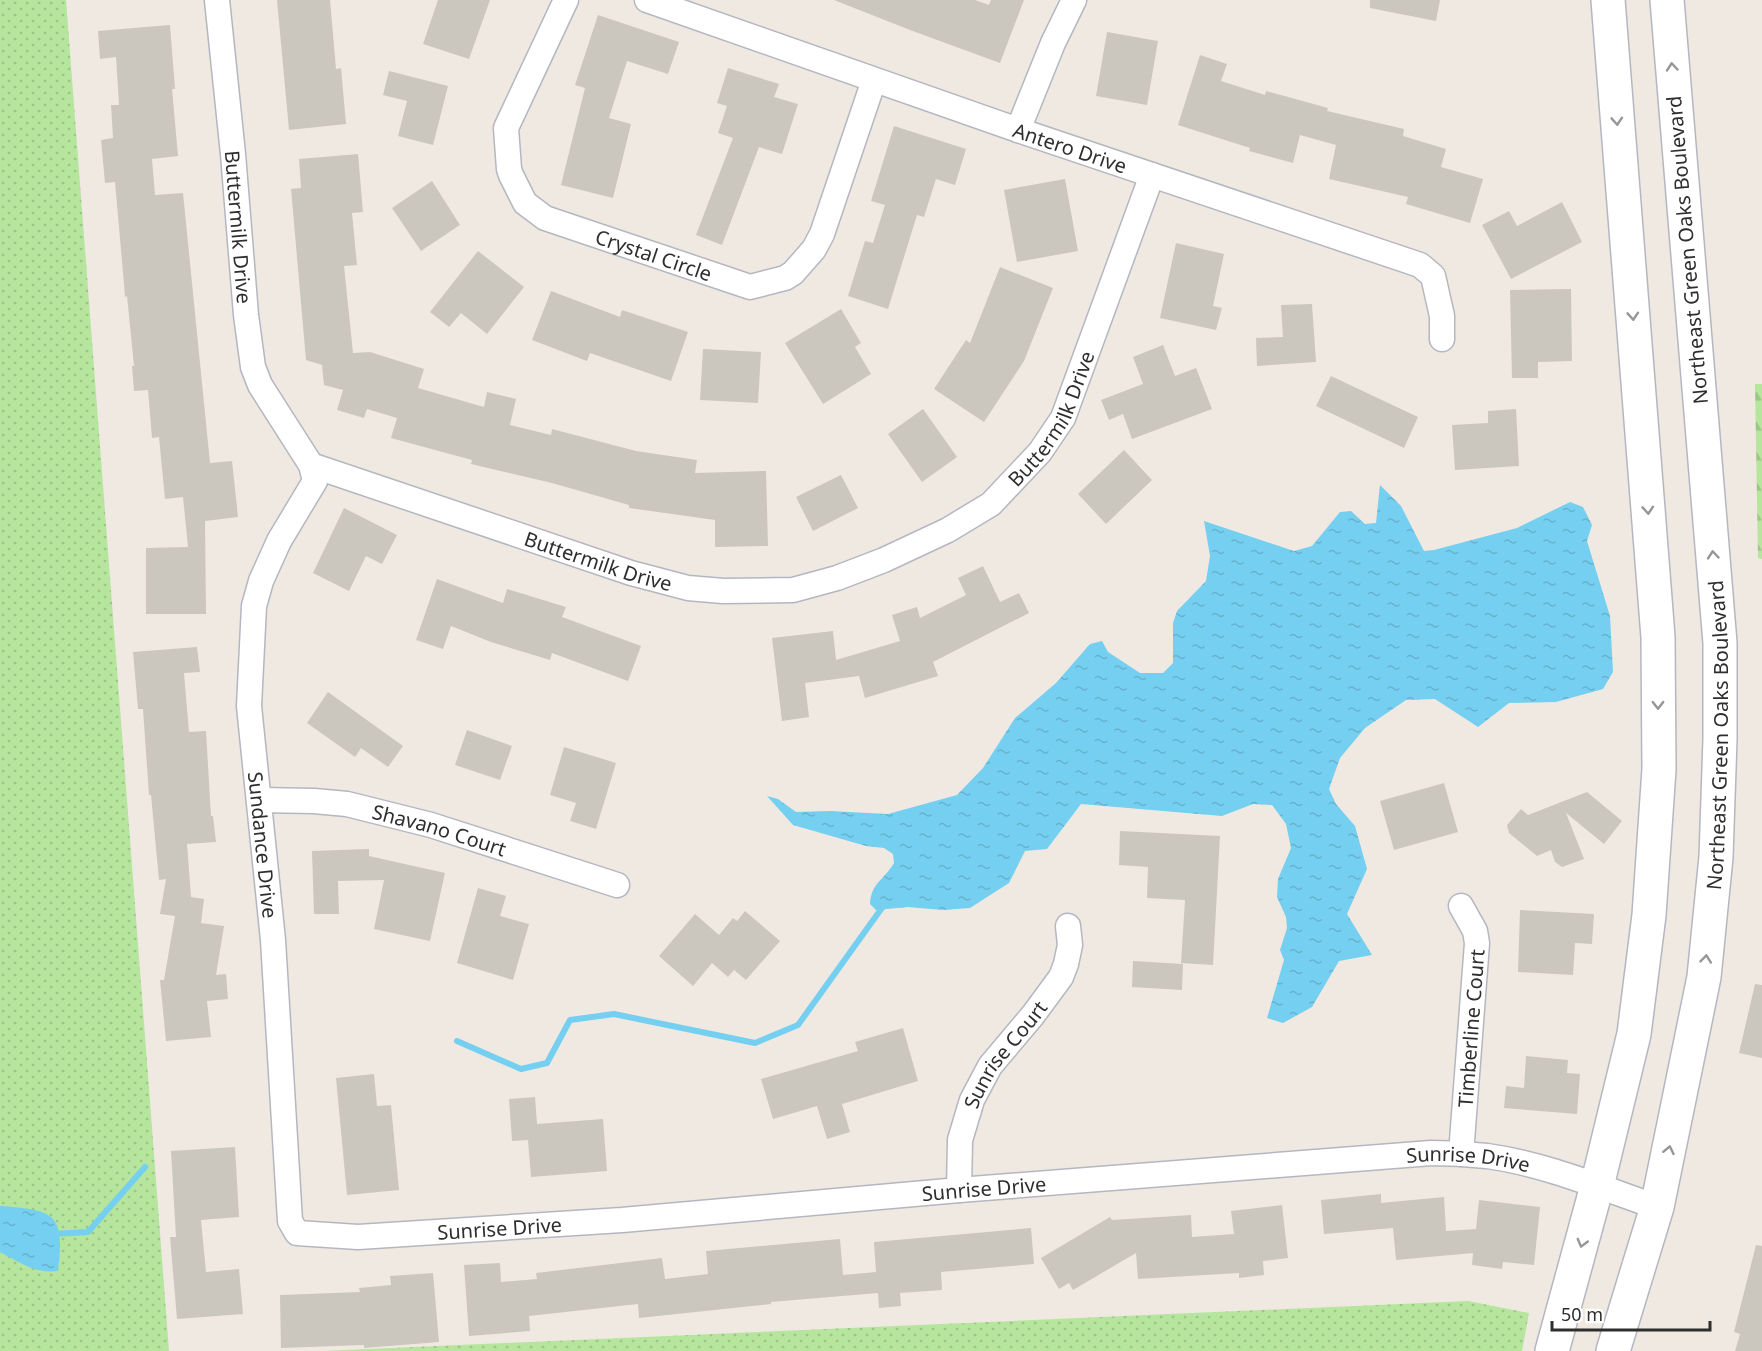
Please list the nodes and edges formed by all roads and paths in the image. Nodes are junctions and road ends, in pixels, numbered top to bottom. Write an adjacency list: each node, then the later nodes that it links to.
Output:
1 (217, 0): 11 (street, Buttermilk Drive)
2 (566, 0): 7 (street, Crystal Circle)
3 (647, 0): 7 (street, Antero Drive)
4 (1074, 0): 8 (street)
5 (1608, 0): 17 (main road, one-way to 17)
6 (1667, 0): 19 (main road, Northeast Green Oaks Boulevard, one-way to 6)
7 (874, 80): 8 (street, Antero Drive)
8 (1018, 130): 9 (street, Antero Drive)
9 (1152, 176): 10 (street, Antero Drive); 11 (street, Buttermilk Drive)
10 (1442, 339)
11 (311, 465): 12 (street, Sundance Drive)
12 (259, 800): 13 (street, Shavano Court); 20 (street, Sundance Drive)
13 (617, 885)
14 (1461, 906): 16 (street, Timberline Court)
15 (1068, 926): 18 (street, Sunrise Court)
16 (1461, 1154): 17 (street, Sunrise Drive); 18 (street, Sunrise Drive)
17 (1597, 1186): 19 (street, Sunrise Drive); 21 (main road, one-way to 21)
18 (959, 1190): 20 (street, Sunrise Drive)
19 (1657, 1208): 22 (main road, Northeast Green Oaks Boulevard)
20 (304, 1235)
21 (1552, 1351)
22 (1614, 1351)

